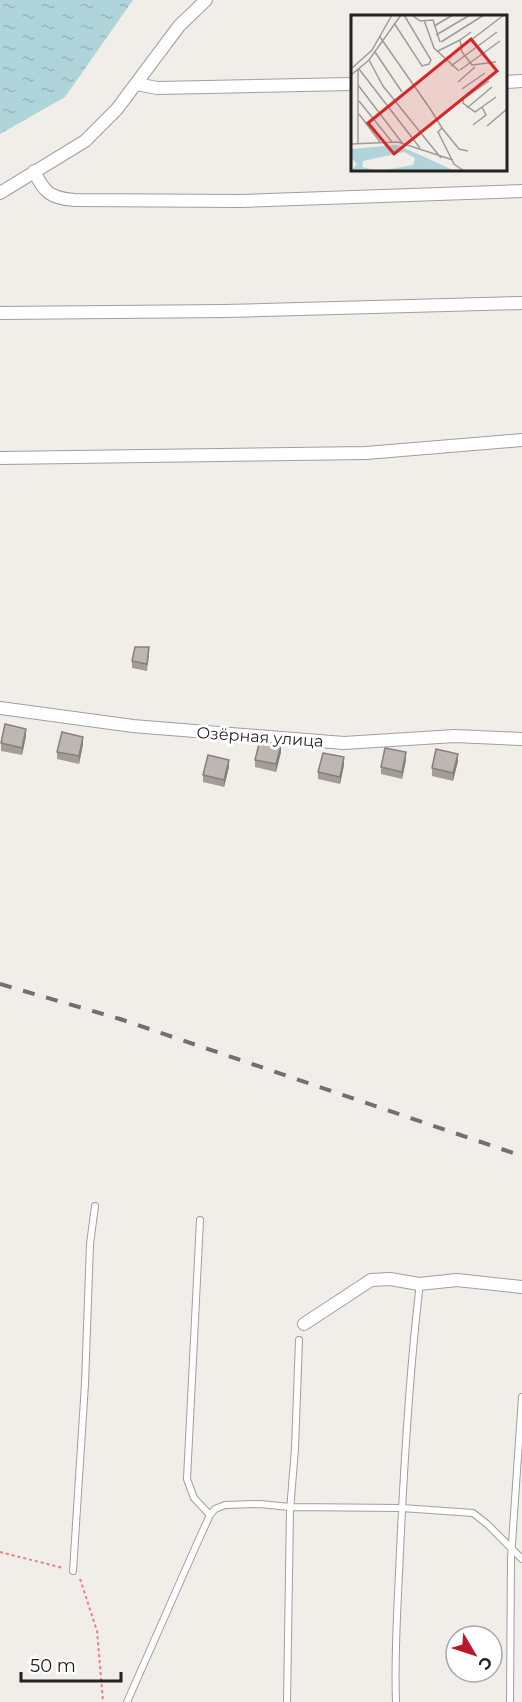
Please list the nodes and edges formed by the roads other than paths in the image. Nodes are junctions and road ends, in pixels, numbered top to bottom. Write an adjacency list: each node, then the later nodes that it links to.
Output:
1 (206, 0): 4 (street)
2 (522, 81): 3 (street)
3 (507, 82)
4 (137, 84): 5 (street); 6 (street)
5 (351, 84)
6 (34, 171): 7 (street); 8 (street)
7 (522, 191)
8 (0, 194)
9 (522, 303): 10 (street)
10 (0, 313)
11 (522, 440): 12 (street)
12 (0, 458)
13 (0, 708): 14 (street, Озёрная улица)
14 (522, 739)
15 (95, 1206): 27 (lane)
16 (200, 1220): 24 (lane)
17 (522, 1287): 19 (street)
18 (419, 1291): 23 (lane)
19 (304, 1324)
20 (299, 1340): 22 (lane)
21 (522, 1396): 25 (lane)
22 (290, 1507): 23 (lane); 24 (lane); 29 (lane)
23 (402, 1508): 25 (lane); 30 (lane)
24 (210, 1515): 28 (lane)
25 (512, 1549): 26 (lane); 31 (lane)
26 (522, 1559)
27 (72, 1571)
28 (127, 1702)
29 (287, 1702)
30 (396, 1702)
31 (510, 1702)

